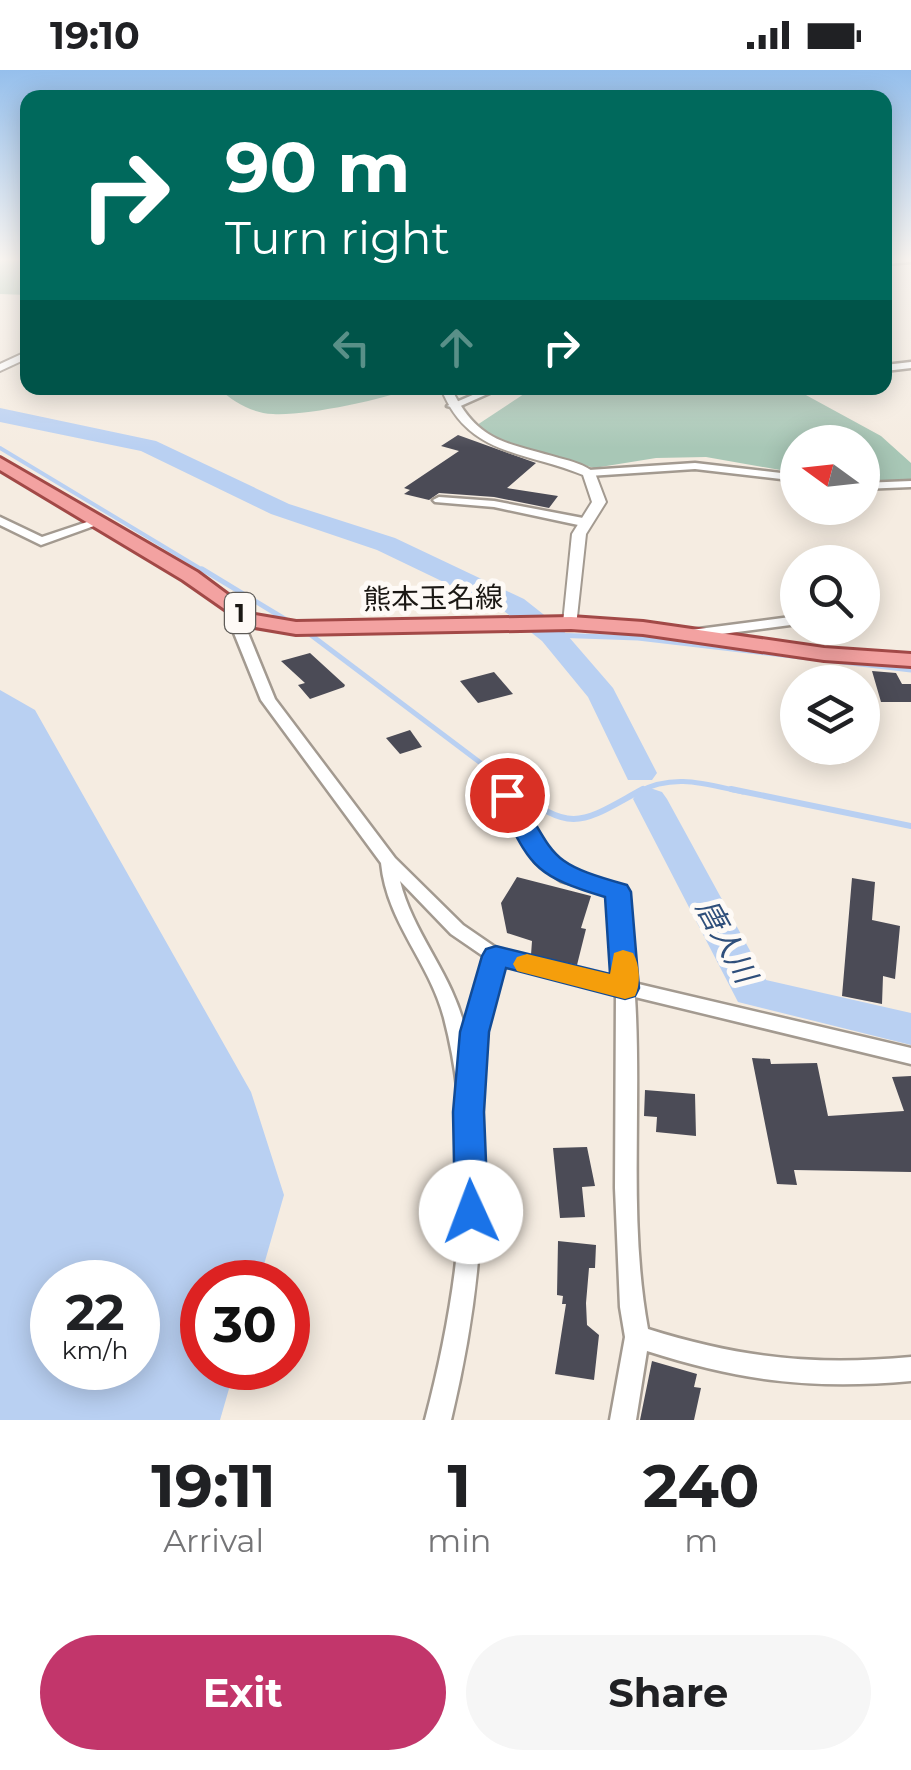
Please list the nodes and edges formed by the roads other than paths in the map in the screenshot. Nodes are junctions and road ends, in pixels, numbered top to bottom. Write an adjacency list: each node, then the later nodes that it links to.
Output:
1 (448, 395): 3 (street)
2 (479, 395): 3 (street)
3 (452, 406): 5 (street)
4 (0, 463): 13 (main road, 熊本玉名線 / 1)
5 (589, 473): 6 (street); 14 (street)
6 (780, 476)
7 (911, 484): 8 (street)
8 (880, 485)
9 (518, 494): 11 (street)
10 (439, 500): 11 (street)
11 (508, 506): 14 (street)
12 (0, 520): 13 (street)
13 (99, 522): 15 (main road, 熊本玉名線 / 1)
14 (583, 522): 17 (street)
15 (249, 620): 17 (main road, 熊本玉名線 / 1); 23 (street)
16 (780, 622): 18 (street)
17 (565, 623): 18 (main road, 熊本玉名線 / 1)
18 (687, 634): 19 (main road, 熊本玉名線 / 1)
19 (911, 660)
20 (492, 772): 22 (street)
21 (538, 806): 22 (street)
22 (521, 818): 25 (street)
23 (389, 862): 24 (street); 27 (street)
24 (496, 956): 25 (street); 27 (street)
25 (625, 988): 26 (street); 28 (street)
26 (911, 1056)
27 (468, 1112): 30 (street)
28 (637, 1337): 29 (street); 31 (street)
29 (911, 1369)
30 (438, 1420)
31 (623, 1420)

